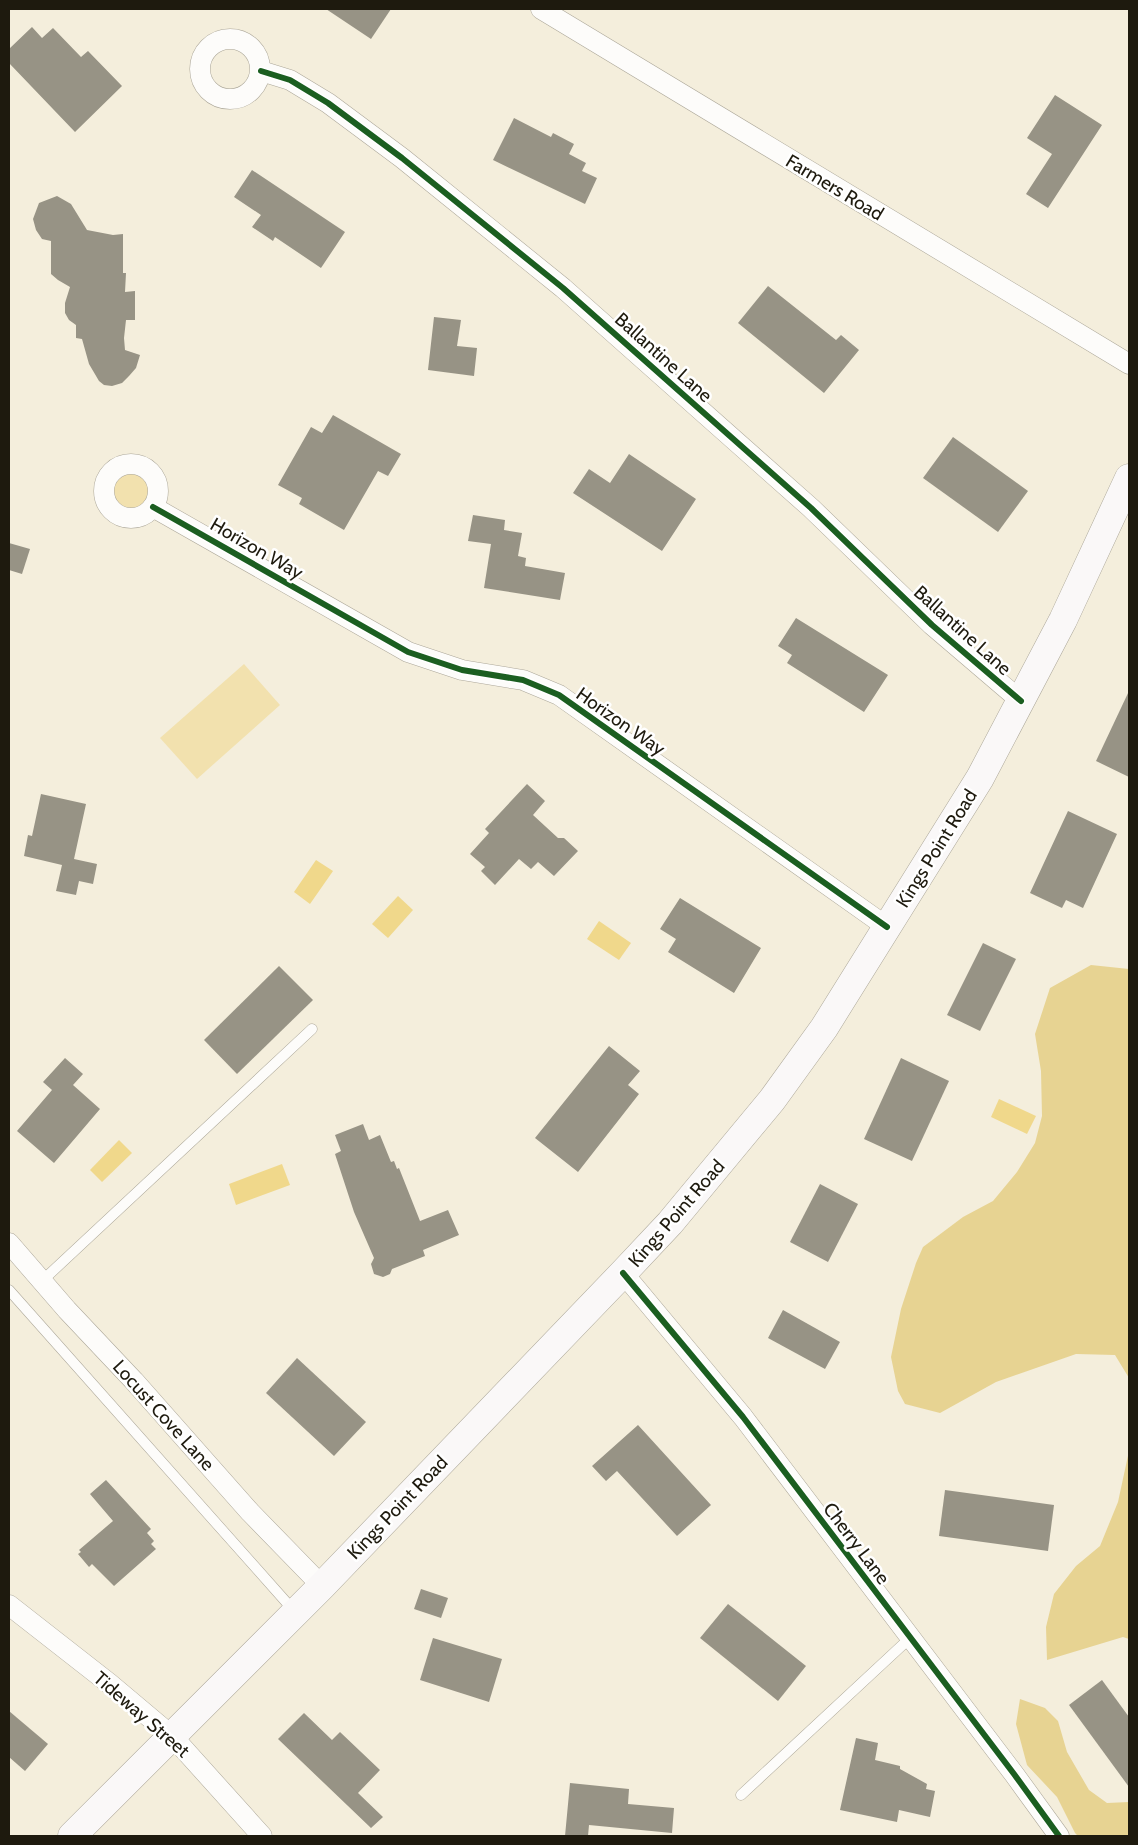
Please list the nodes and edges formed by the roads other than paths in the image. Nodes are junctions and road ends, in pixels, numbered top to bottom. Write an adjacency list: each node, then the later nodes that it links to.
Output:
1 (540, 9): 3 (street, Farmers Road)
2 (261, 71): 6 (street, Ballantine Lane)
3 (1129, 364)
4 (1129, 478): 6 (main road, Kings Point Road)
5 (153, 506): 7 (street, Horizon Way)
6 (1020, 701): 7 (main road, Kings Point Road)
7 (887, 927): 10 (main road, Kings Point Road)
8 (312, 1029): 11 (lane)
9 (9, 1243): 11 (street, Locust Cove Lane)
10 (623, 1273): 13 (main road, Kings Point Road); 16 (street, Cherry Lane)
11 (42, 1281): 13 (street, Locust Cove Lane)
12 (9, 1290): 15 (lane)
13 (322, 1586): 15 (main road, Kings Point Road)
14 (9, 1605): 17 (street, Tideway Street)
15 (295, 1613): 17 (main road, Kings Point Road)
16 (910, 1638): 18 (lane); 21 (street, Cherry Lane)
17 (173, 1737): 19 (main road, Kings Point Road); 20 (street, Tideway Street)
18 (741, 1795)
19 (72, 1836)
20 (262, 1836)
21 (1059, 1836)

